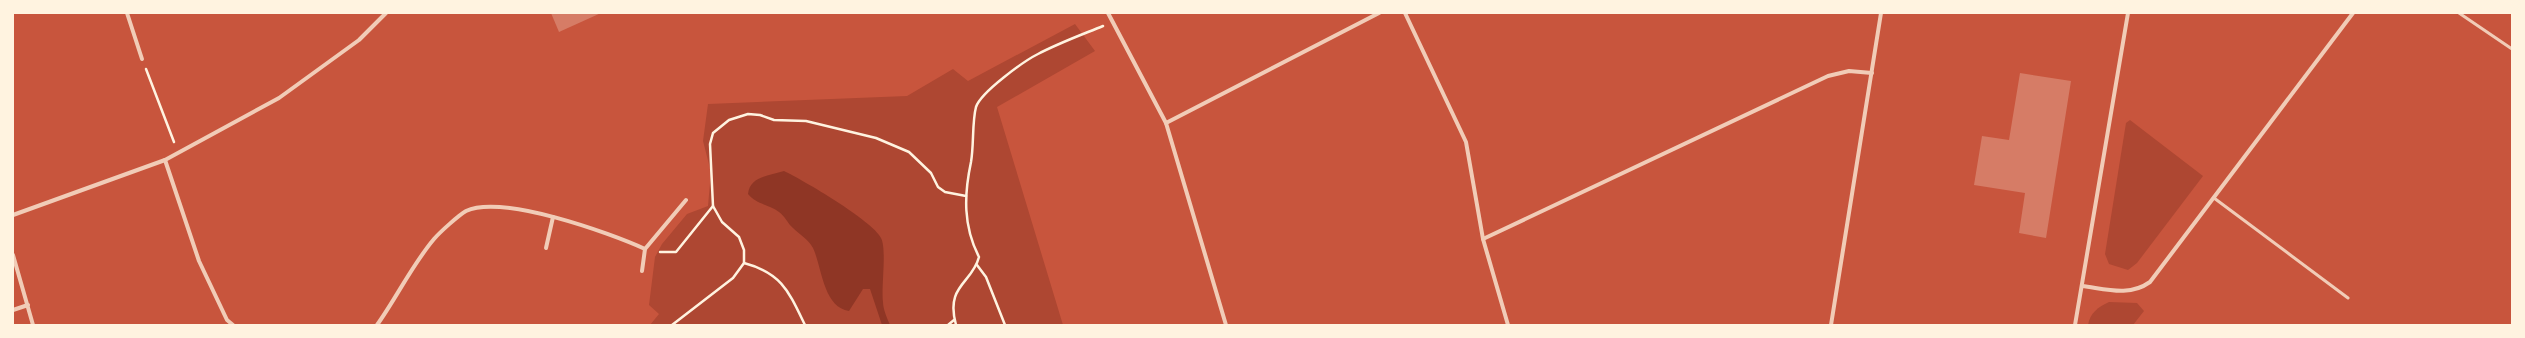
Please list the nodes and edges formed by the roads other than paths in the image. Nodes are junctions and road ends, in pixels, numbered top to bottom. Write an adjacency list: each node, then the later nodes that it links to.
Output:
1 (127, 13): 11 (street)
2 (386, 13): 14 (street)
3 (1108, 13): 13 (street)
4 (1378, 13): 13 (street)
5 (1406, 13): 19 (street)
6 (1881, 13): 12 (street)
7 (2128, 13): 24 (street)
8 (2353, 13): 15 (street)
9 (2459, 13): 10 (lane)
10 (2512, 49)
11 (142, 59)
12 (1872, 73): 19 (street); 34 (street)
13 (1166, 123): 32 (street)
14 (165, 160): 17 (street); 30 (street)
15 (2214, 198): 24 (street); 25 (lane)
16 (686, 200): 21 (street)
17 (13, 215)
18 (553, 218): 20 (street); 21 (street); 28 (street)
19 (1483, 239): 33 (street)
20 (546, 248)
21 (645, 249): 23 (street)
22 (13, 254): 26 (street)
23 (642, 271)
24 (2082, 286): 35 (street)
25 (2348, 298)
26 (28, 305): 27 (street); 29 (street)
27 (13, 310)
28 (378, 323): 31 (street)
29 (33, 325)
30 (233, 325)
31 (384, 325)
32 (1226, 325)
33 (1508, 325)
34 (1831, 325)
35 (2075, 325)

